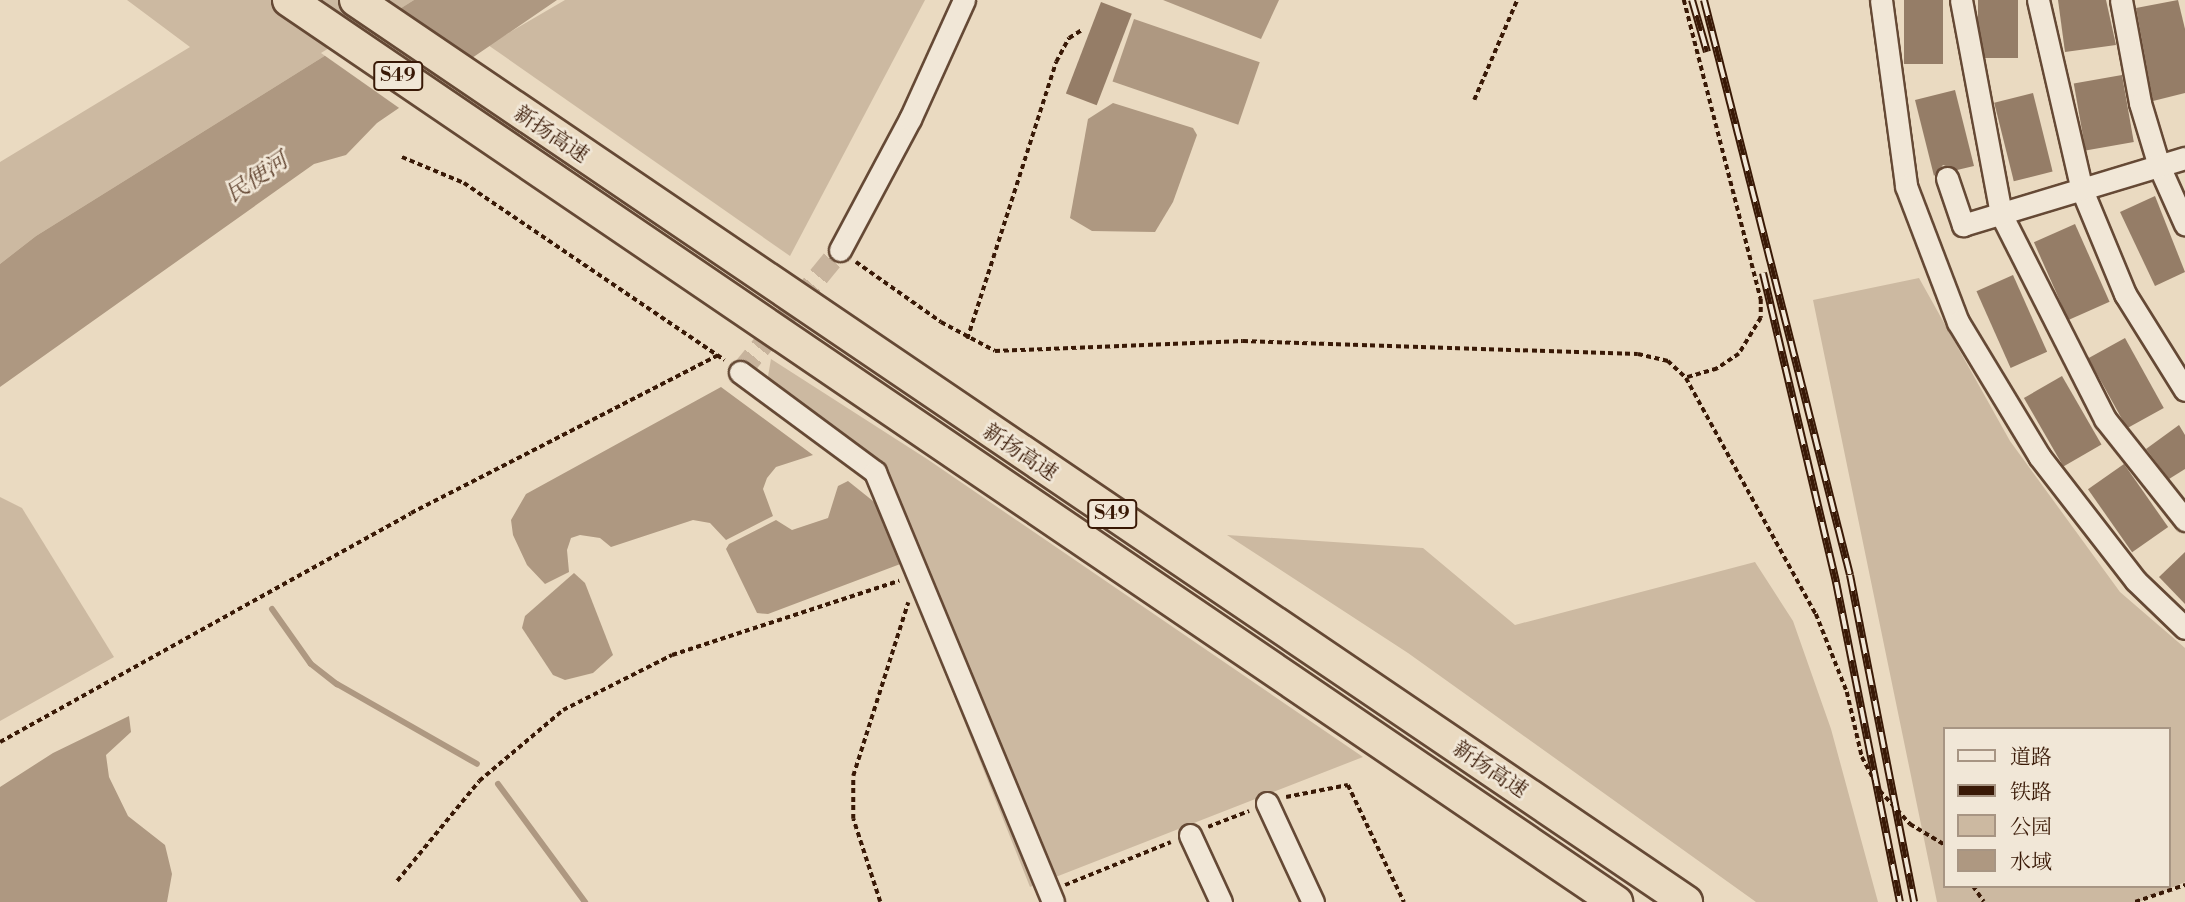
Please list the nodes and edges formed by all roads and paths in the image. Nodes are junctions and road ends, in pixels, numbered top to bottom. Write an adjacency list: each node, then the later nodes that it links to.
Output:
1 (289, 0): 39 (highway, 新扬高速 / S49)
2 (356, 0): 40 (highway, 新扬高速 / S49)
3 (964, 0): 19 (street)
4 (1517, 0): 11 (path)
5 (1684, 0): 23 (path)
6 (1881, 0): 27 (street)
7 (1961, 0): 17 (street)
8 (2038, 0): 16 (street)
9 (2120, 0): 14 (street)
10 (1082, 30): 20 (path)
11 (1474, 100)
12 (402, 157): 21 (path)
13 (2185, 158): 14 (street)
14 (2159, 166): 16 (street); 18 (street)
15 (1947, 178): 17 (street)
16 (2082, 190): 17 (street); 24 (street)
17 (2001, 214): 25 (street)
18 (2185, 223)
19 (840, 250): 20 (path)
20 (967, 339): 23 (path)
21 (718, 355): 22 (path); 28 (path)
22 (740, 372): 26 (street)
23 (1686, 378): 31 (path)
24 (2185, 390)
25 (2185, 520)
26 (917, 574): 32 (path); 34 (street); 35 (path)
27 (2185, 628)
28 (0, 742)
29 (1267, 803): 30 (path); 37 (street); 38 (path)
30 (1189, 835): 34 (path); 36 (street)
31 (1944, 844)
32 (397, 881)
33 (2185, 885): 41 (path)
34 (1051, 897)
35 (880, 902)
36 (1221, 902)
37 (1313, 902)
38 (1404, 902)
39 (1616, 902)
40 (1686, 902)
41 (2135, 902)

